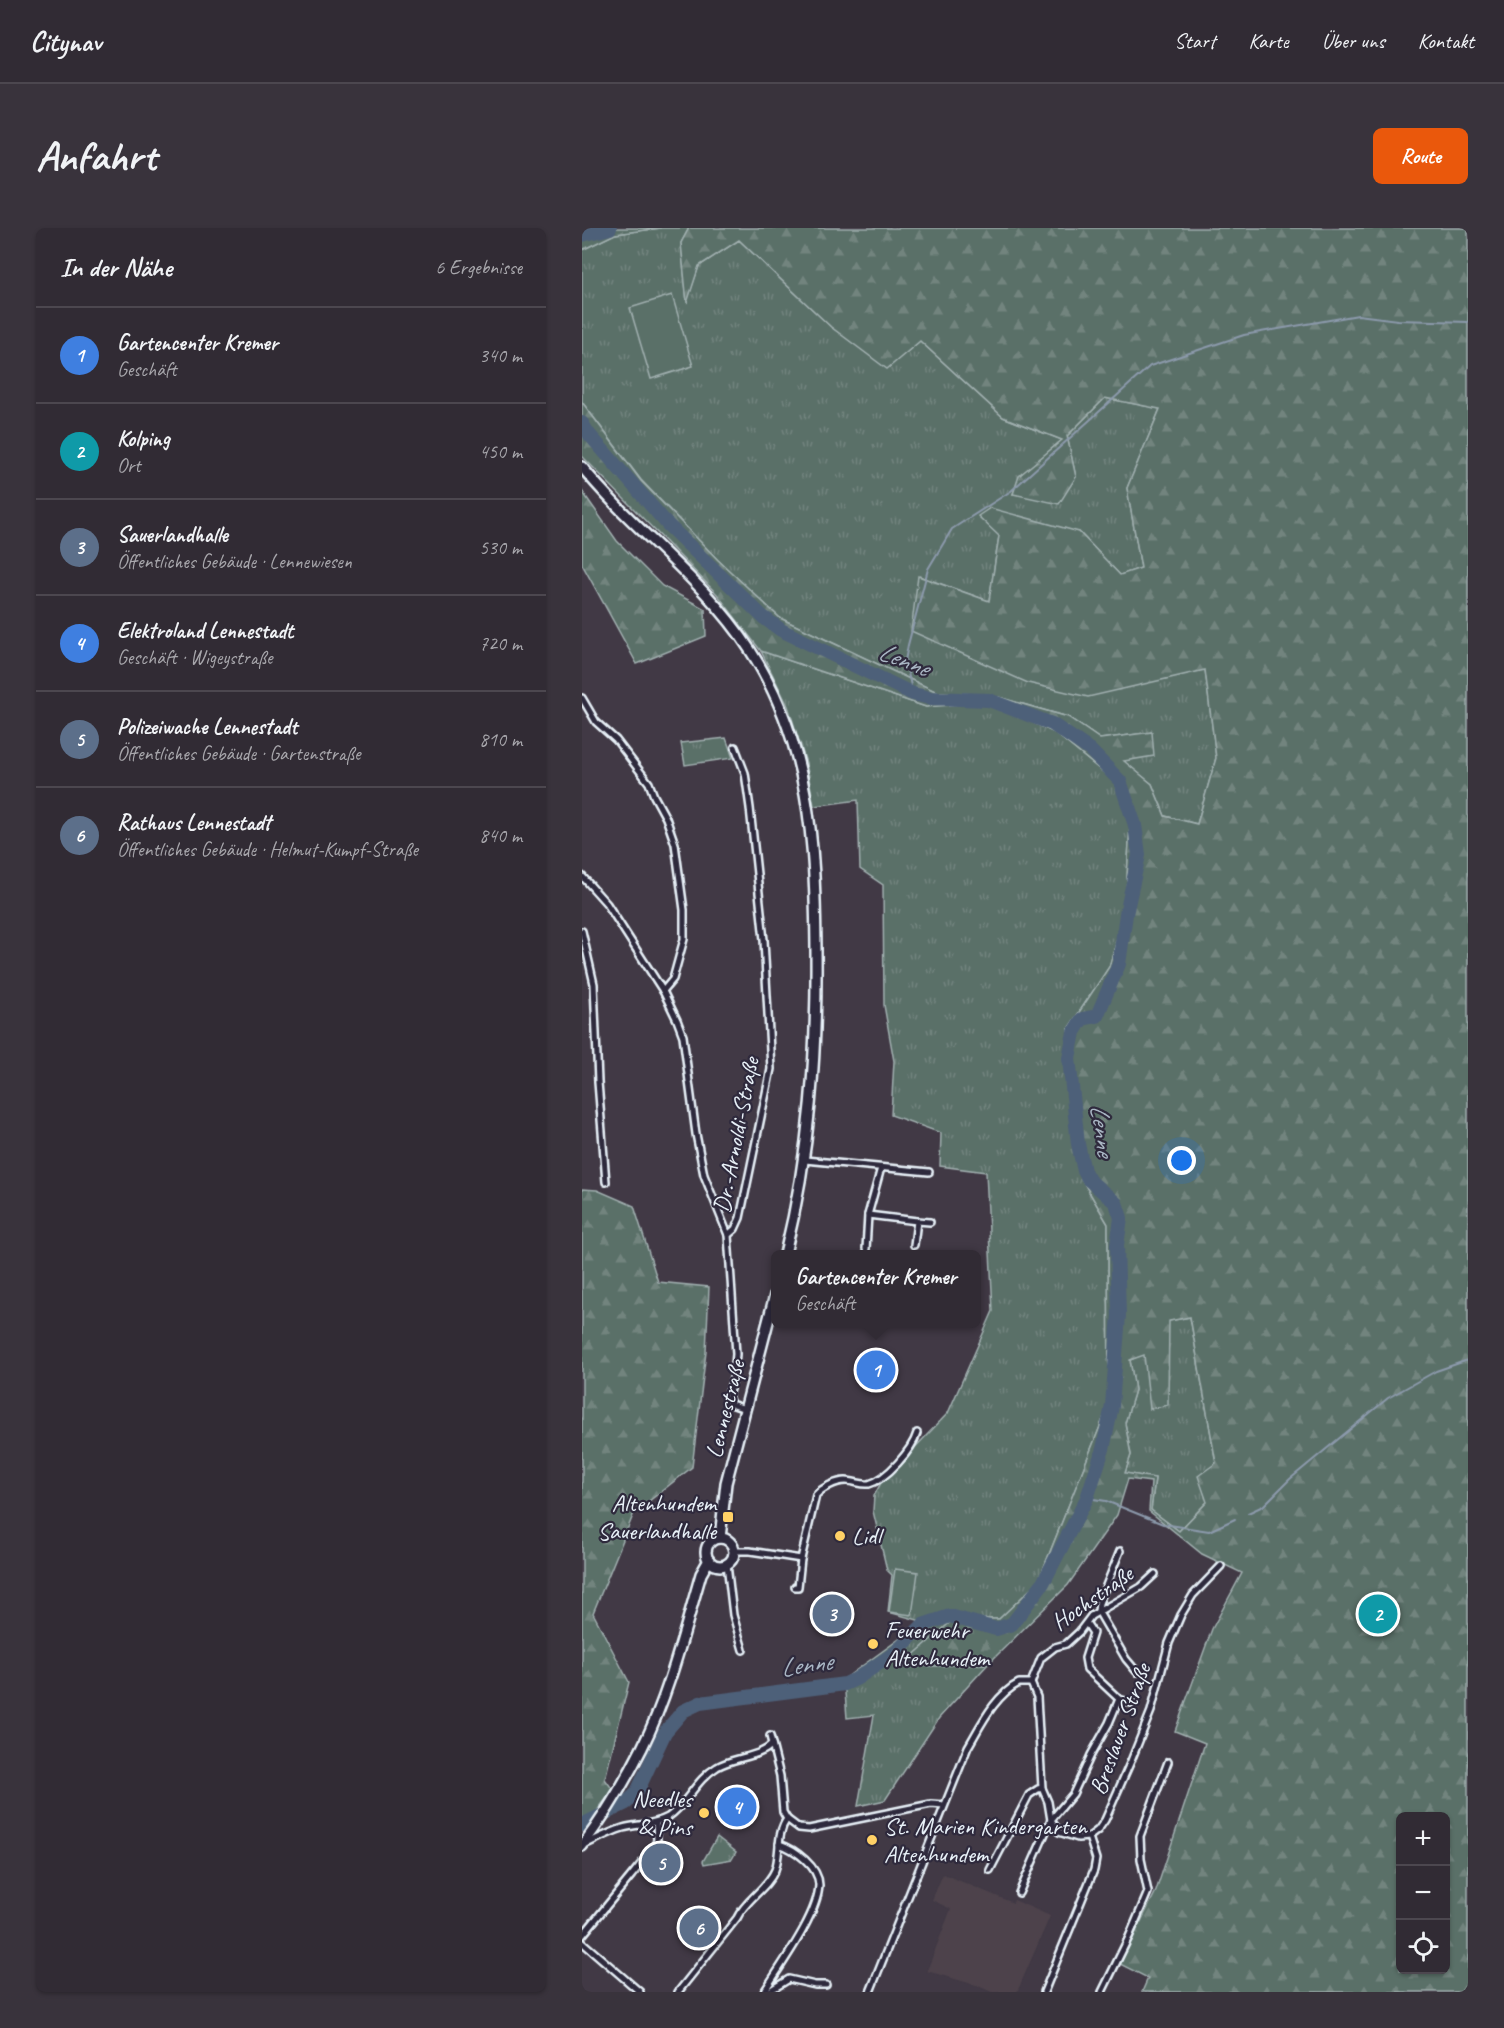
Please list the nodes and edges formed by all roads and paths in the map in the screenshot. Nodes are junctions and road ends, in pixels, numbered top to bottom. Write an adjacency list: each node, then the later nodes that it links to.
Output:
1 (582, 466): 7 (main road)
2 (582, 698): 6 (street)
3 (735, 747): 14 (street, Dr.-Arnoldi-Straße)
4 (582, 876): 6 (street)
5 (582, 932): 10 (street)
6 (663, 991): 14 (street)
7 (805, 1160): 8 (street); 17 (main road)
8 (881, 1168): 9 (street); 11 (street)
9 (929, 1172)
10 (606, 1182)
11 (868, 1215): 12 (street); 16 (street)
12 (917, 1221): 13 (street); 15 (street)
13 (930, 1222)
14 (728, 1235): 19 (street, Dr.-Arnoldi-Straße)
15 (914, 1245)
16 (866, 1248)
17 (786, 1250)
18 (771, 1311): 19 (main road, Lennestraße)
19 (746, 1409): 21 (main road, Lennestraße)
20 (917, 1433): 24 (street)
21 (720, 1538): 22 (main road); 25 (main road)
22 (734, 1551): 24 (street); 26 (main road)
23 (1120, 1551): 30 (street)
24 (801, 1559): 29 (street)
25 (709, 1560): 26 (main road); 47 (main road)
26 (727, 1564): 32 (street)
27 (1221, 1566): 45 (street, Breslauer Straße)
28 (1155, 1574): 30 (street, Hochstraße)
29 (795, 1587)
30 (1098, 1611): 31 (street, Hochstraße); 33 (street)
31 (1086, 1624): 34 (street, Hochstraße); 35 (street)
32 (743, 1650)
33 (1137, 1672)
34 (1031, 1683): 40 (street); 41 (street)
35 (1119, 1699): 36 (street); 43 (street)
36 (1134, 1704)
37 (770, 1736): 38 (street)
38 (772, 1744): 42 (street); 44 (street)
39 (1168, 1762): 58 (street)
40 (1042, 1788): 43 (street); 48 (street)
41 (944, 1805): 42 (street); 56 (street)
42 (787, 1820): 46 (street)
43 (1051, 1820): 45 (street); 49 (street)
44 (656, 1823): 47 (street); 50 (street)
45 (1089, 1837): 57 (street)
46 (780, 1844): 54 (street); 55 (street)
47 (582, 1846)
48 (990, 1870)
49 (1019, 1893)
50 (582, 1936)
51 (582, 1942): 53 (street)
52 (826, 1985): 55 (street)
53 (640, 1992)
54 (678, 1992)
55 (766, 1992)
56 (870, 1992)
57 (1044, 1992)
58 (1102, 1992)

